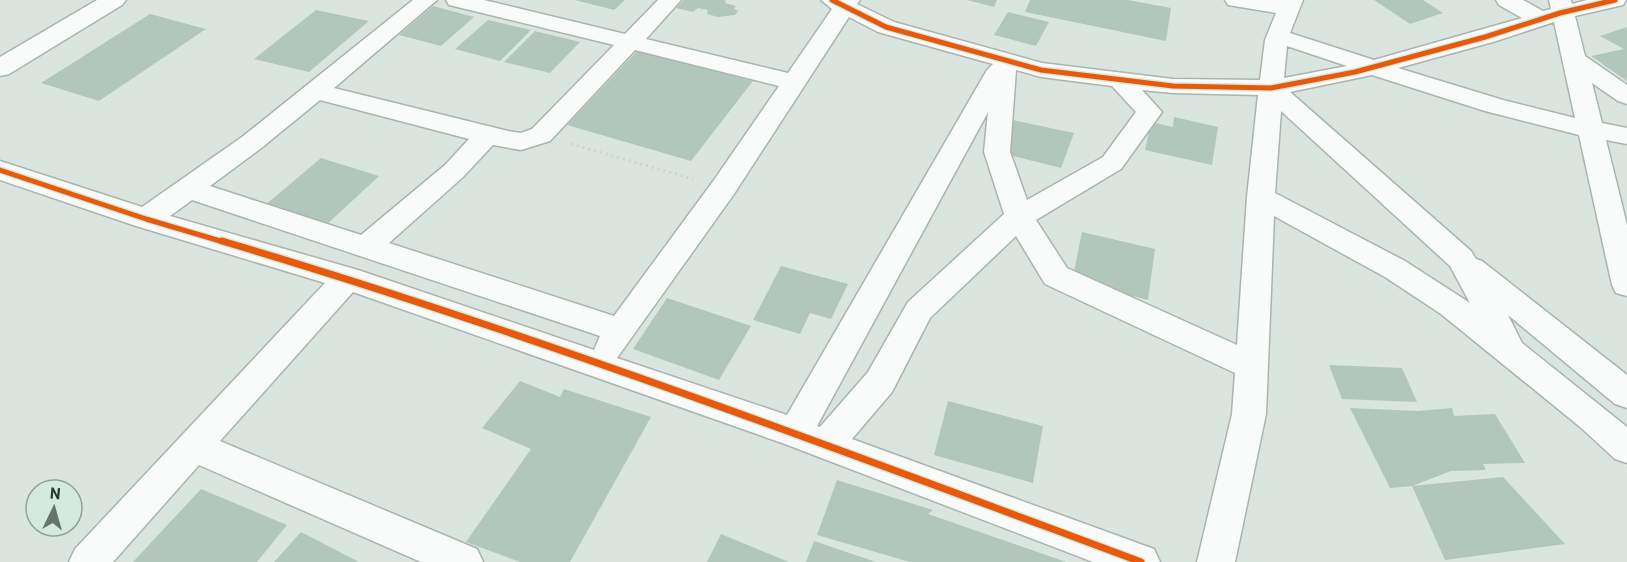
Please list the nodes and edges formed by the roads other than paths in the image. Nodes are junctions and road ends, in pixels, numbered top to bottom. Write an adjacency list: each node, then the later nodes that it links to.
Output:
1 (86, 0): 13 (street)
2 (114, 0): 17 (street)
3 (426, 0): 21 (street)
4 (457, 0): 12 (street)
5 (670, 0): 12 (street)
6 (1236, 0): 11 (street)
7 (1507, 0): 10 (street)
8 (1615, 0): 10 (street)
9 (842, 2): 14 (street); 19 (street)
10 (1554, 10): 15 (street); 16 (street)
11 (1286, 15): 16 (street); 20 (street)
12 (630, 43): 19 (street); 25 (street)
13 (0, 50)
14 (1005, 60): 18 (street); 31 (street); 42 (street)
15 (1575, 60): 23 (street); 24 (street)
16 (1373, 67): 20 (street); 22 (street)
17 (0, 68)
18 (1120, 80): 20 (street); 31 (street)
19 (794, 82): 37 (street)
20 (1285, 85): 22 (street); 30 (street); 34 (street)
21 (316, 91): 25 (street); 29 (street)
22 (1452, 92): 24 (street)
23 (1627, 96)
24 (1591, 130): 26 (street); 27 (street); 36 (street)
25 (487, 135): 33 (street)
26 (1627, 136)
27 (1627, 142)
28 (0, 170): 32 (street)
29 (190, 189): 32 (street); 33 (street)
30 (1261, 197): 38 (street); 40 (street)
31 (1019, 217): 40 (street); 43 (street)
32 (146, 219): 35 (street)
33 (366, 247): 37 (street)
34 (1461, 259): 38 (street); 41 (street)
35 (347, 278): 39 (street); 44 (street)
36 (1627, 285)
37 (621, 331): 39 (street)
38 (1515, 356): 45 (street)
39 (597, 365): 42 (street)
40 (1252, 366): 49 (street)
41 (1627, 394)
42 (795, 433): 43 (street)
43 (826, 445): 48 (street)
44 (193, 446): 46 (street); 47 (street)
45 (1627, 448)
46 (88, 562)
47 (464, 562)
48 (1142, 562)
49 (1215, 562)

